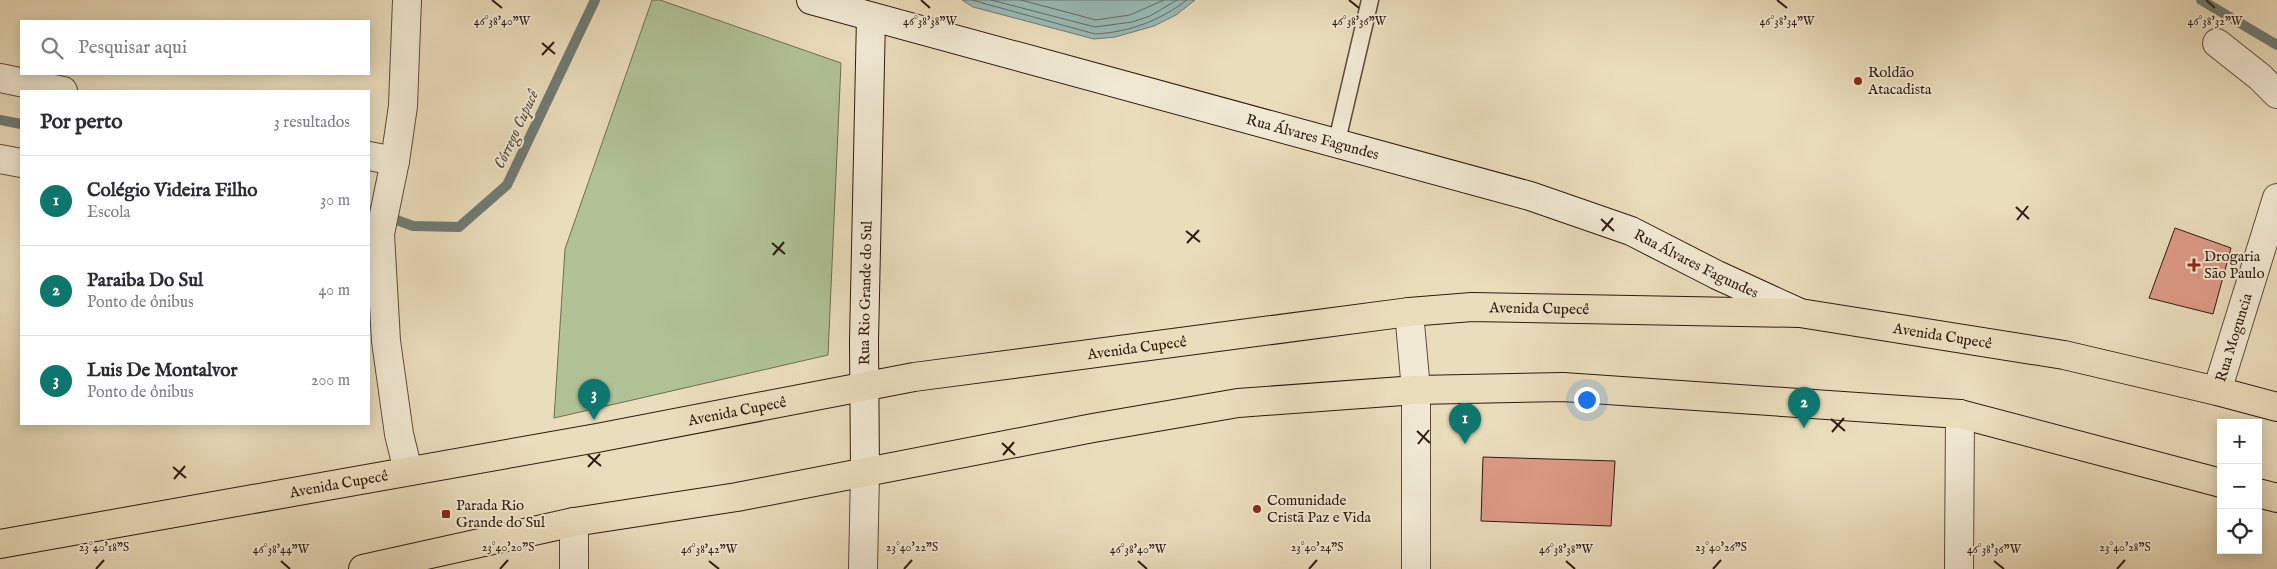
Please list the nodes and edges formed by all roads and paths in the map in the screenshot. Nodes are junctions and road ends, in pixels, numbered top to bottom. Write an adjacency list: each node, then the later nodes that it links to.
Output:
1 (407, 0): 13 (street)
2 (811, 0): 4 (street, Rua Álvares Fagundes)
3 (1370, 0): 9 (lane)
4 (871, 17): 9 (street, Rua Álvares Fagundes); 18 (street, Rua Rio Grande do Sul)
5 (2217, 42): 8 (street)
6 (0, 78): 7 (street)
7 (58, 90)
8 (2277, 94)
9 (1336, 144): 17 (street, Rua Álvares Fagundes)
10 (370, 156): 13 (street)
11 (0, 159): 12 (street)
12 (20, 163)
13 (394, 165): 15 (street)
14 (2277, 198): 20 (street, Rua Moguncia)
15 (377, 230): 23 (street)
16 (1409, 312): 17 (main road, Avenida Cupecê); 18 (main road, Avenida Cupecê); 19 (street)
17 (1800, 313): 20 (main road, Avenida Cupecê)
18 (864, 385): 23 (main road, Avenida Cupecê); 24 (street, Rua Rio Grande do Sul)
19 (1416, 390): 22 (main road); 24 (main road); 34 (street)
20 (2217, 391): 21 (main road, Avenida Cupecê)
21 (2277, 407)
22 (1960, 414): 25 (main road); 35 (street)
23 (408, 471): 29 (main road, Avenida Cupecê)
24 (865, 473): 28 (main road); 33 (street, Rua Rio Grande do Sul)
25 (2217, 482)
26 (2262, 494): 27 (main road)
27 (2277, 498)
28 (574, 522): 30 (main road); 32 (street)
29 (0, 544)
30 (412, 563): 31 (main road)
31 (363, 569)
32 (574, 569)
33 (863, 569)
34 (1416, 569)
35 (1959, 569)

